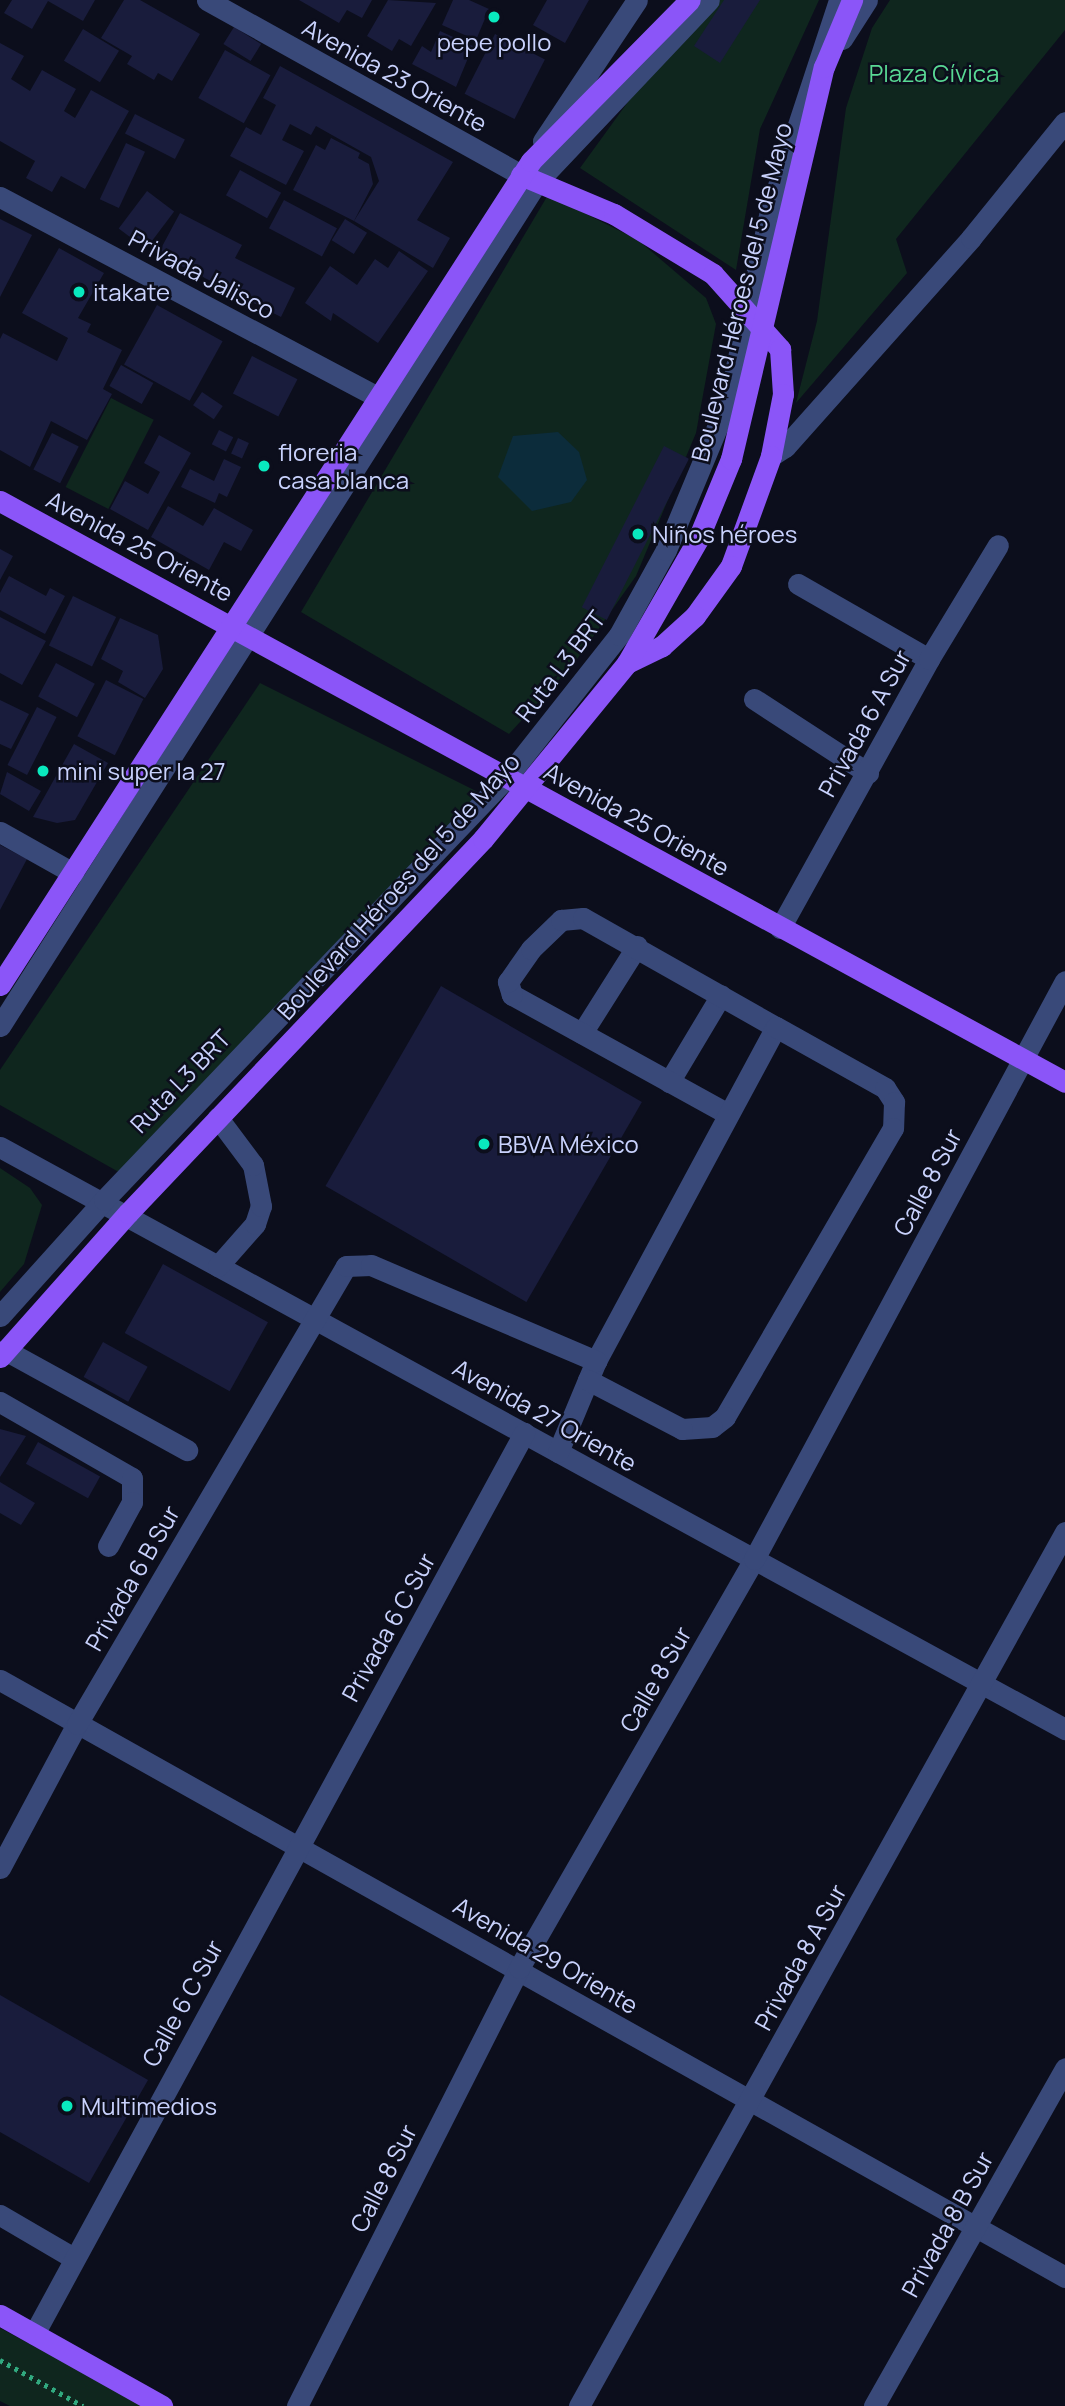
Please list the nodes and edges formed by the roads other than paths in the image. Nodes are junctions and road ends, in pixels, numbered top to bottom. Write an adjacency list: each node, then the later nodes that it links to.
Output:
1 (207, 0): 10 (street, Avenida 23 Oriente)
2 (637, 0): 10 (street)
3 (690, 0): 10 (main road)
4 (709, 0): 10 (street)
5 (839, 0): 12 (street, Ruta L3 BRT)
6 (852, 0): 8 (main road, Boulevard Héroes del 5 de Mayo)
7 (867, 0): 8 (street, Boulevard Héroes del 5 de Mayo)
8 (824, 67): 12 (main road, Boulevard Héroes del 5 de Mayo)
9 (1065, 122): 14 (street)
10 (530, 172): 12 (main road); 13 (main road); 18 (street)
11 (0, 197): 13 (street, Privada Jalisco)
12 (755, 318): 14 (main road); 20 (main road, Boulevard Héroes del 5 de Mayo); 23 (street, Ruta L3 BRT)
13 (380, 398): 18 (main road)
14 (771, 456): 20 (main road)
15 (0, 501): 18 (main road, Avenida 25 Oriente)
16 (998, 545): 19 (street, Privada 6 A Sur)
17 (798, 584): 19 (street)
18 (238, 629): 23 (main road, Avenida 25 Oriente); 26 (main road); 32 (street)
19 (929, 659): 22 (street, Privada 6 A Sur)
20 (627, 663): 24 (main road, Boulevard Héroes del 5 de Mayo)
21 (754, 699): 22 (street)
22 (868, 773): 27 (street, Privada 6 A Sur)
23 (506, 778): 24 (main road, Avenida 25 Oriente); 41 (street, Ruta L3 BRT)
24 (525, 788): 27 (main road, Avenida 25 Oriente); 39 (main road, Boulevard Héroes del 5 de Mayo)
25 (0, 832): 26 (street)
26 (73, 873): 30 (main road)
27 (780, 928): 35 (main road, Avenida 25 Oriente)
28 (637, 946): 31 (street); 34 (street); 34 (street)
29 (1065, 981): 35 (street, Calle 8 Sur)
30 (0, 985)
31 (721, 995): 33 (street); 36 (street)
32 (0, 1026)
33 (776, 1027): 38 (street); 47 (street)
34 (582, 1034): 36 (street)
35 (1023, 1060): 37 (main road, Avenida 25 Oriente); 54 (street, Calle 8 Sur)
36 (668, 1082): 38 (street)
37 (1065, 1082)
38 (728, 1114): 47 (street)
39 (218, 1118): 42 (main road, Boulevard Héroes del 5 de Mayo); 43 (street)
40 (0, 1147): 41 (street, Avenida 27 Oriente)
41 (104, 1200): 42 (street, Avenida 27 Oriente); 44 (street, Ruta L3 BRT)
42 (128, 1213): 43 (street, Avenida 27 Oriente); 46 (main road, Boulevard Héroes del 5 de Mayo)
43 (218, 1266): 45 (street, Avenida 27 Oriente)
44 (0, 1316)
45 (314, 1318): 47 (street, Privada 6 B Sur); 49 (street, Avenida 27 Oriente); 57 (street, Privada 6 B Sur)
46 (3, 1353): 50 (street)
47 (592, 1371): 51 (street)
48 (0, 1402): 53 (street)
49 (524, 1433): 51 (street, Avenida 27 Oriente); 59 (street, Privada 6 C Sur)
50 (187, 1450)
51 (558, 1452): 54 (street, Avenida 27 Oriente)
52 (1065, 1532): 56 (street, Privada 8 A Sur)
53 (108, 1546)
54 (754, 1559): 56 (street, Avenida 27 Oriente); 61 (street, Calle 8 Sur)
55 (0, 1680): 57 (street, Avenida 29 Oriente)
56 (981, 1684): 58 (street, Avenida 27 Oriente); 63 (street, Privada 8 A Sur)
57 (77, 1724): 59 (street, Avenida 29 Oriente); 60 (street, Privada 6 B Sur)
58 (1065, 1729)
59 (298, 1846): 61 (street, Avenida 29 Oriente); 66 (street, Calle 6 C Sur)
60 (0, 1868)
61 (519, 1968): 63 (street, Avenida 29 Oriente); 71 (street, Calle 8 Sur)
62 (1065, 2068): 65 (street, Privada 8 B Sur)
63 (750, 2104): 65 (street, Avenida 29 Oriente); 72 (street, Privada 8 A Sur)
64 (0, 2215): 66 (street)
65 (975, 2227): 67 (street, Avenida 29 Oriente); 73 (street, Privada 8 B Sur)
66 (72, 2257): 69 (street, Calle 6 C Sur)
67 (1065, 2277)
68 (0, 2315): 69 (main road)
69 (34, 2334): 70 (main road)
70 (162, 2406)
71 (297, 2406)
72 (579, 2406)
73 (874, 2406)

